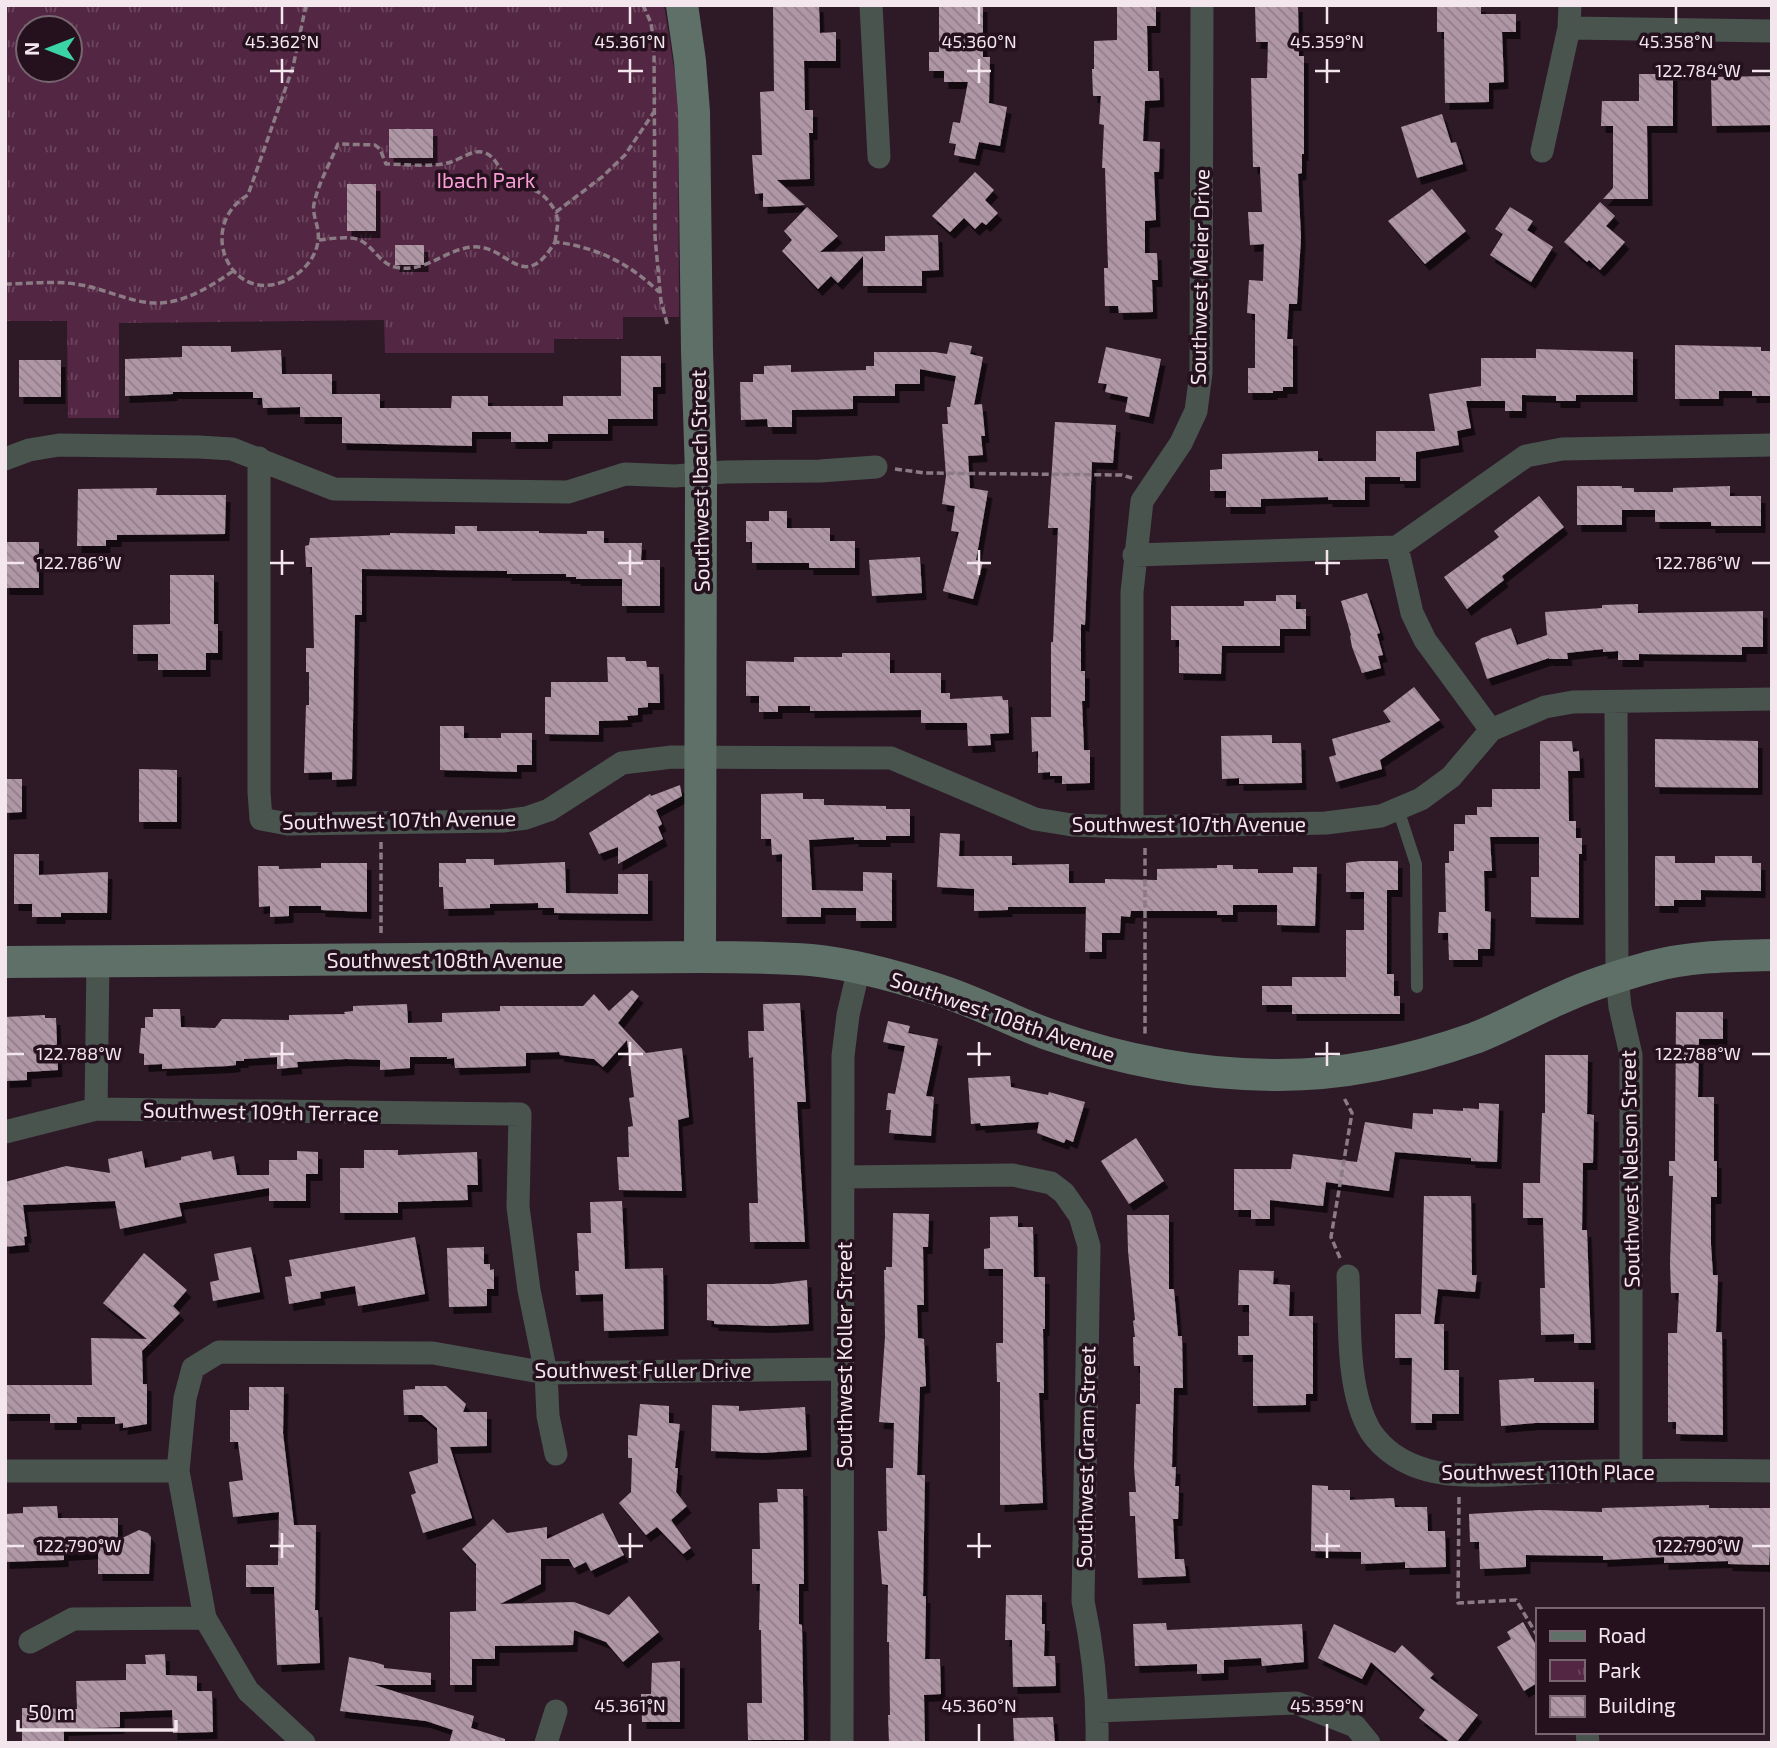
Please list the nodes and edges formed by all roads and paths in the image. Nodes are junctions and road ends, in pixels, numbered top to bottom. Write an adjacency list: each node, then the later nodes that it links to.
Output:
1 (306, 5): 14 (path)
2 (643, 5): 8 (path)
3 (682, 5): 22 (street, Southwest Ibach Street)
4 (871, 5): 10 (street)
5 (1202, 5): 23 (street, Southwest Meier Drive)
6 (1569, 17): 7 (street); 9 (street)
7 (1772, 31)
8 (654, 113): 11 (path); 16 (path)
9 (1542, 151)
10 (879, 157)
11 (556, 212): 12 (path); 13 (path)
12 (319, 240): 13 (path); 14 (path)
13 (555, 242): 16 (path)
14 (233, 271): 15 (path)
15 (5, 284)
16 (659, 292): 17 (path)
17 (668, 327)
18 (1772, 445): 24 (street)
19 (260, 458): 20 (street); 22 (street); 31 (street, Southwest 107th Avenue)
20 (5, 459)
21 (876, 467): 22 (street); 23 (path)
22 (701, 473): 29 (street, Southwest Ibach Street)
23 (1149, 489): 25 (street, Southwest Meier Drive)
24 (1397, 547): 25 (street); 28 (street)
25 (1134, 555): 32 (street, Southwest Meier Drive)
26 (1772, 699): 27 (street, Southwest 107th Avenue)
27 (1616, 702): 28 (street, Southwest 107th Avenue); 39 (street, Southwest Nelson Street)
28 (1491, 730): 30 (street, Southwest 107th Avenue)
29 (700, 757): 31 (street, Southwest 107th Avenue); 32 (street, Southwest 107th Avenue); 34 (street, Southwest Ibach Street)
30 (1398, 809): 32 (street, Southwest 107th Avenue); 40 (lane)
31 (381, 823): 35 (path)
32 (1138, 827): 41 (path)
33 (1772, 955): 39 (street, Southwest 108th Avenue)
34 (700, 957): 35 (street, Southwest 108th Avenue); 38 (street, Southwest 108th Avenue)
35 (381, 959): 36 (street, Southwest 108th Avenue)
36 (98, 960): 37 (street, Southwest 108th Avenue); 43 (street)
37 (5, 962)
38 (859, 968): 41 (street, Southwest 108th Avenue); 45 (street, Southwest Koller Street)
39 (1617, 977): 41 (street, Southwest 108th Avenue); 50 (street, Southwest Nelson Street)
40 (1417, 987)
41 (1145, 1062)
42 (1343, 1085): 46 (path)
43 (96, 1109): 44 (street, Southwest 109th Terrace); 48 (street, Southwest 109th Terrace)
44 (5, 1132)
45 (845, 1177): 47 (street, Southwest Koller Street); 59 (street, Southwest Gram Street)
46 (1348, 1276): 54 (street, Southwest 110th Place)
47 (842, 1369): 48 (street, Southwest Fuller Drive); 62 (street, Southwest Koller Street)
48 (546, 1373): 49 (street); 52 (street, Southwest Fuller Drive)
49 (556, 1454)
50 (1631, 1470): 53 (street, Southwest 110th Place); 54 (street, Southwest 110th Place)
51 (5, 1471): 52 (street)
52 (178, 1471): 55 (street, Southwest Fuller Drive)
53 (1772, 1471)
54 (1460, 1474): 56 (path)
55 (205, 1618): 57 (street); 60 (street, Southwest Fuller Drive)
56 (1536, 1633)
57 (30, 1642)
58 (556, 1711): 61 (street)
59 (1098, 1711): 63 (street, Southwest Gram Street); 64 (street)
60 (304, 1743)
61 (545, 1743)
62 (842, 1743)
63 (1097, 1743)
64 (1369, 1743)

